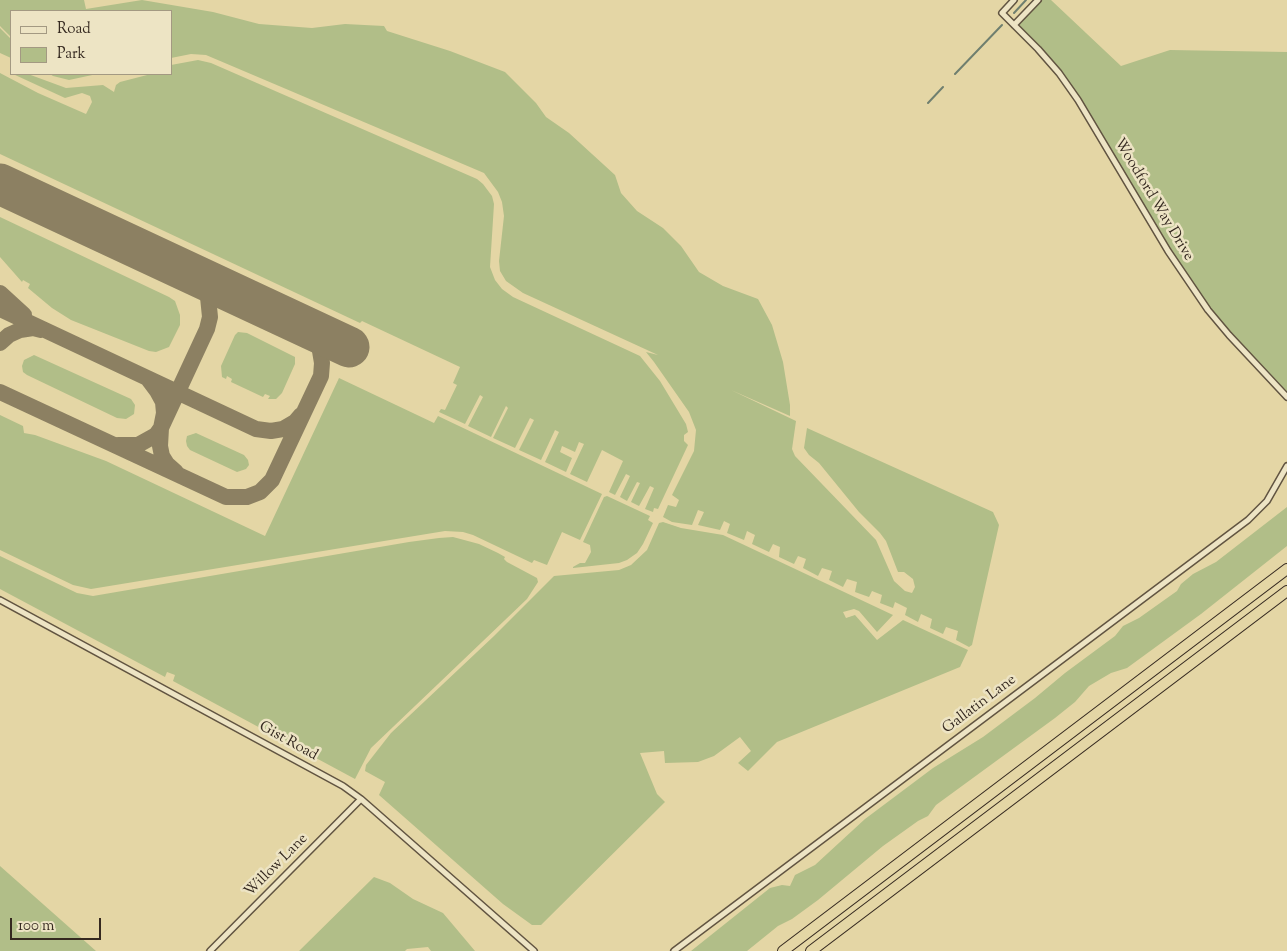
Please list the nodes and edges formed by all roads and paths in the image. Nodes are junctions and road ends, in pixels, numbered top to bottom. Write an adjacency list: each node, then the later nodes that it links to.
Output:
1 (1014, 0): 3 (street, Woodford Way Drive)
2 (1038, 0): 3 (street)
3 (1014, 25): 4 (street, Woodford Way Drive)
4 (1287, 397)
5 (1287, 466): 12 (street, Gallatin Lane)
6 (1287, 569): 13 (highway)
7 (1287, 591): 14 (highway)
8 (0, 600): 9 (street, Gist Road)
9 (361, 799): 10 (street, Willow Lane); 11 (street, Gist Road)
10 (210, 951)
11 (534, 951)
12 (674, 951)
13 (782, 951)
14 (811, 951)

